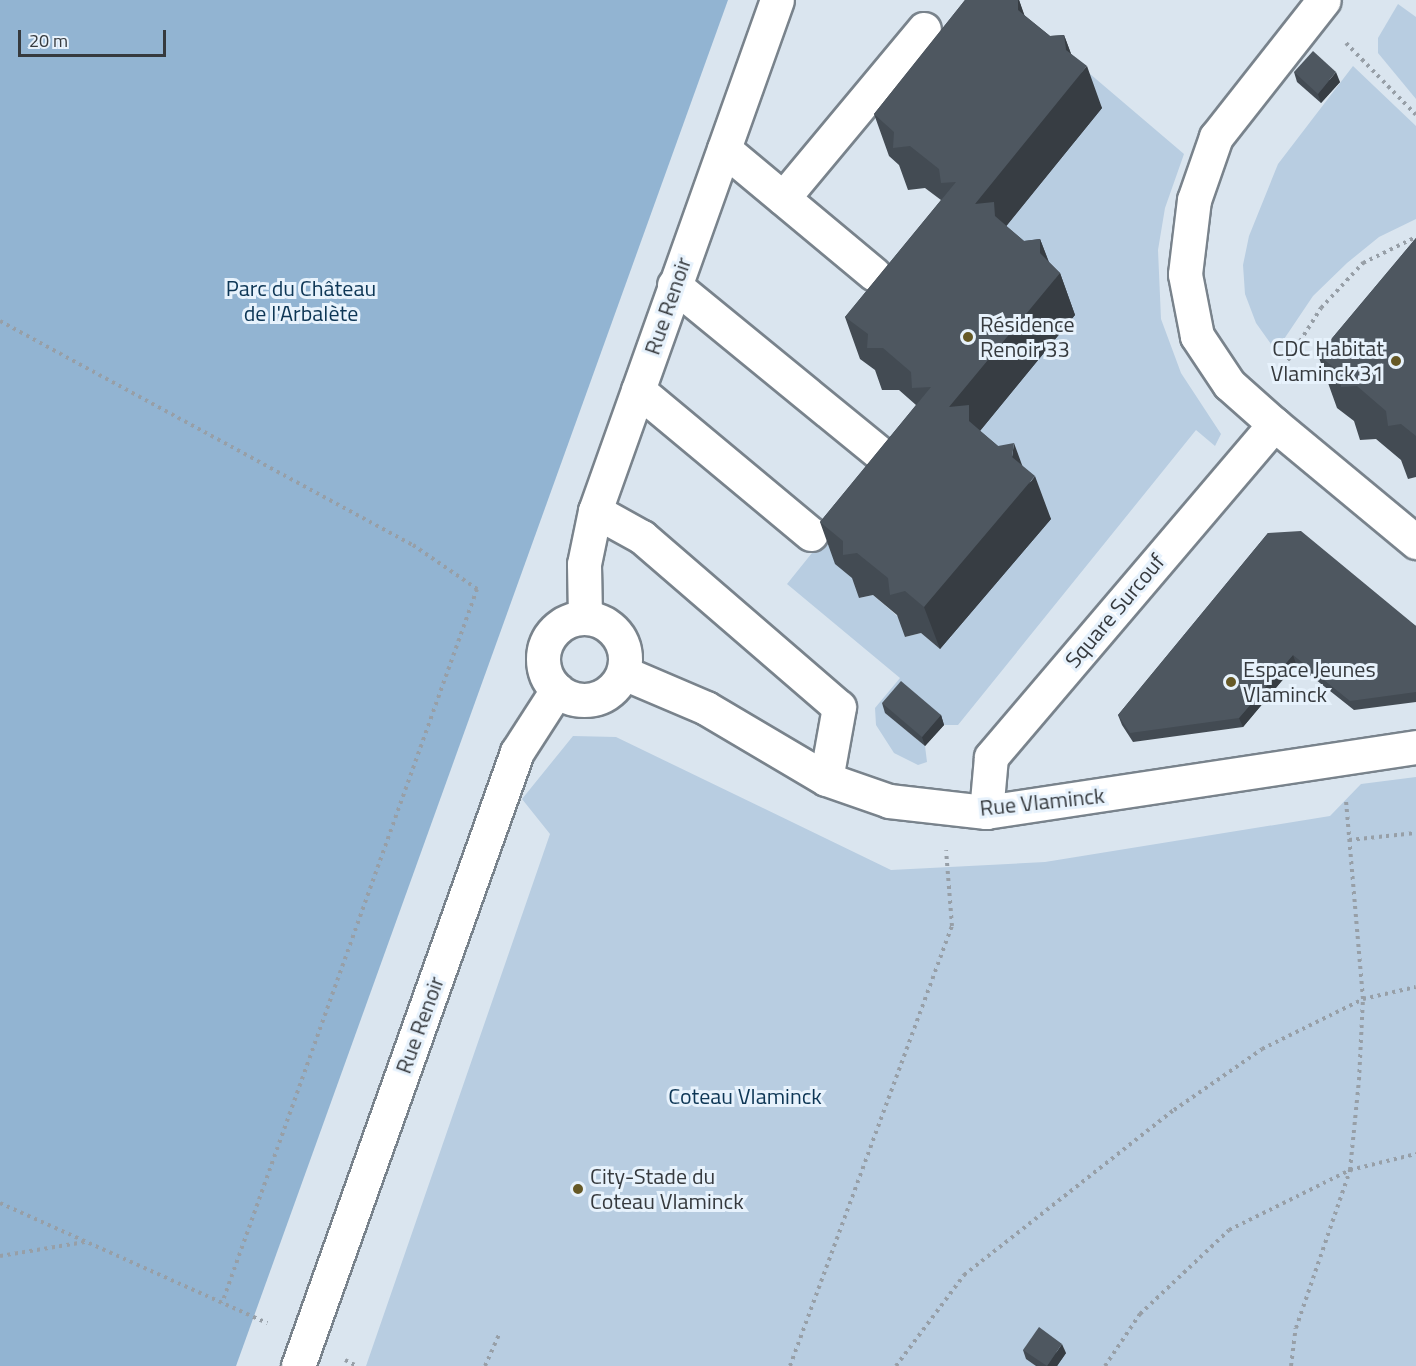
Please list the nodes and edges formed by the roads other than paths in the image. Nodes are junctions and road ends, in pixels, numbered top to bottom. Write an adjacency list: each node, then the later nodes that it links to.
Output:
1 (777, 0): 4 (street, Rue Renoir)
2 (1319, 8): 9 (street)
3 (924, 29): 5 (street)
4 (724, 149): 5 (street); 7 (street, Rue Renoir)
5 (783, 198): 6 (street)
6 (874, 273)
7 (674, 285): 8 (street, Rue Renoir); 10 (street)
8 (638, 390): 11 (street, Rue Renoir); 12 (street)
9 (1264, 416): 13 (street); 19 (street, Square Surcouf)
10 (879, 453)
11 (595, 511): 14 (street, Rue Renoir); 18 (street)
12 (811, 534)
13 (1416, 542)
14 (585, 617): 15 (street); 16 (street)
15 (624, 673): 16 (street); 18 (street, Rue Vlaminck)
16 (557, 690): 20 (street, Rue Renoir)
17 (1416, 747): 19 (street, Rue Vlaminck)
18 (826, 779): 19 (street, Rue Vlaminck)
19 (986, 812)
20 (302, 1353)

